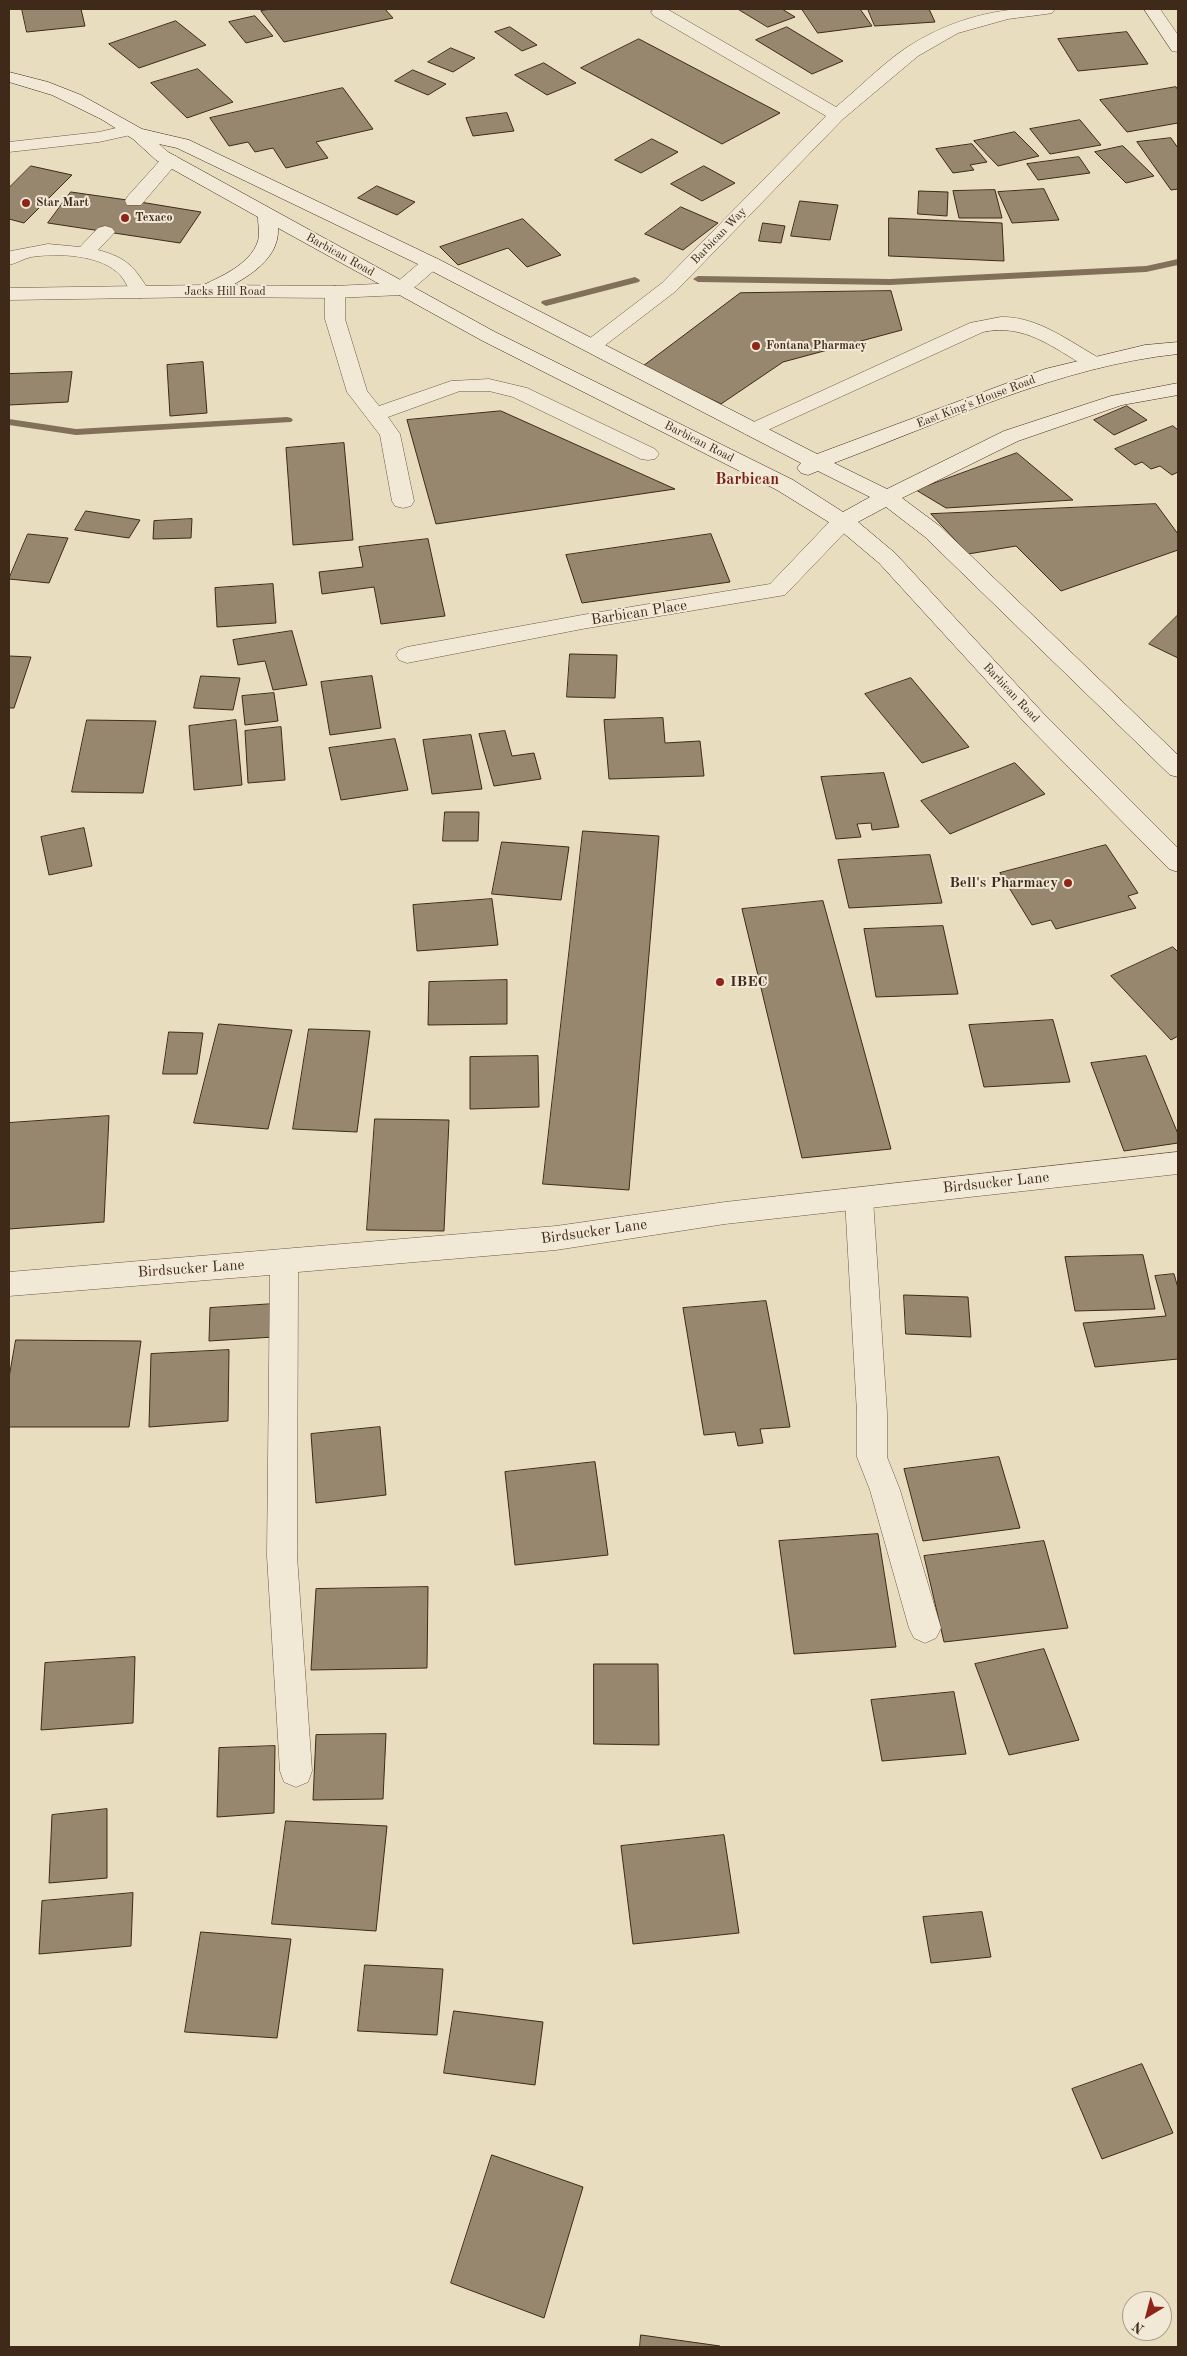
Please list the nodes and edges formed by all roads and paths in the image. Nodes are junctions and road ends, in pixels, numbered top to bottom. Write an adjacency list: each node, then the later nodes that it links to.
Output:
1 (1046, 9): 6 (main road, Barbican Way)
2 (1152, 9): 4 (main road)
3 (660, 12): 6 (main road)
4 (1178, 47)
5 (9, 77): 7 (main road, Barbican Road)
6 (837, 115): 21 (main road, Barbican Way)
7 (132, 131): 8 (main road); 9 (main road, Barbican Road); 15 (main road, Barbican Road)
8 (9, 147)
9 (170, 160): 10 (main road); 11 (main road, Barbican Road)
10 (134, 201)
11 (267, 215): 16 (main road, Barbican Road); 17 (main road)
12 (105, 232): 13 (main road)
13 (85, 253): 14 (main road); 18 (main road)
14 (9, 259)
15 (431, 263): 16 (main road); 21 (main road, Barbican Road)
16 (401, 289): 19 (main road, Jacks Hill Road); 29 (main road, Barbican Road)
17 (206, 291): 18 (main road, Jacks Hill Road); 19 (main road, Jacks Hill Road)
18 (140, 292): 20 (main road, Jacks Hill Road)
19 (335, 292): 25 (main road)
20 (9, 294)
21 (592, 346): 26 (main road, Barbican Road)
22 (1178, 348): 23 (main road, East King's House Road)
23 (1094, 363): 26 (main road); 28 (main road, East King's House Road)
24 (1178, 389): 30 (main road)
25 (375, 415): 27 (main road); 31 (main road)
26 (752, 430): 28 (main road, Barbican Road)
27 (648, 454)
28 (816, 462): 29 (main road, East King's House Road); 30 (main road, Barbican Road)
29 (785, 485): 32 (main road, Barbican Road)
30 (886, 497): 32 (main road); 34 (main road, Barbican Road)
31 (404, 501)
32 (843, 521): 33 (main road, Barbican Place); 35 (main road, Barbican Road)
33 (407, 655)
34 (1178, 769)
35 (1178, 864)
36 (1178, 1163): 37 (main road, Birdsucker Lane)
37 (859, 1199): 38 (main road, Birdsucker Lane); 40 (main road)
38 (284, 1262): 39 (main road, Birdsucker Lane); 41 (main road)
39 (9, 1284)
40 (925, 1628)
41 (296, 1770)

